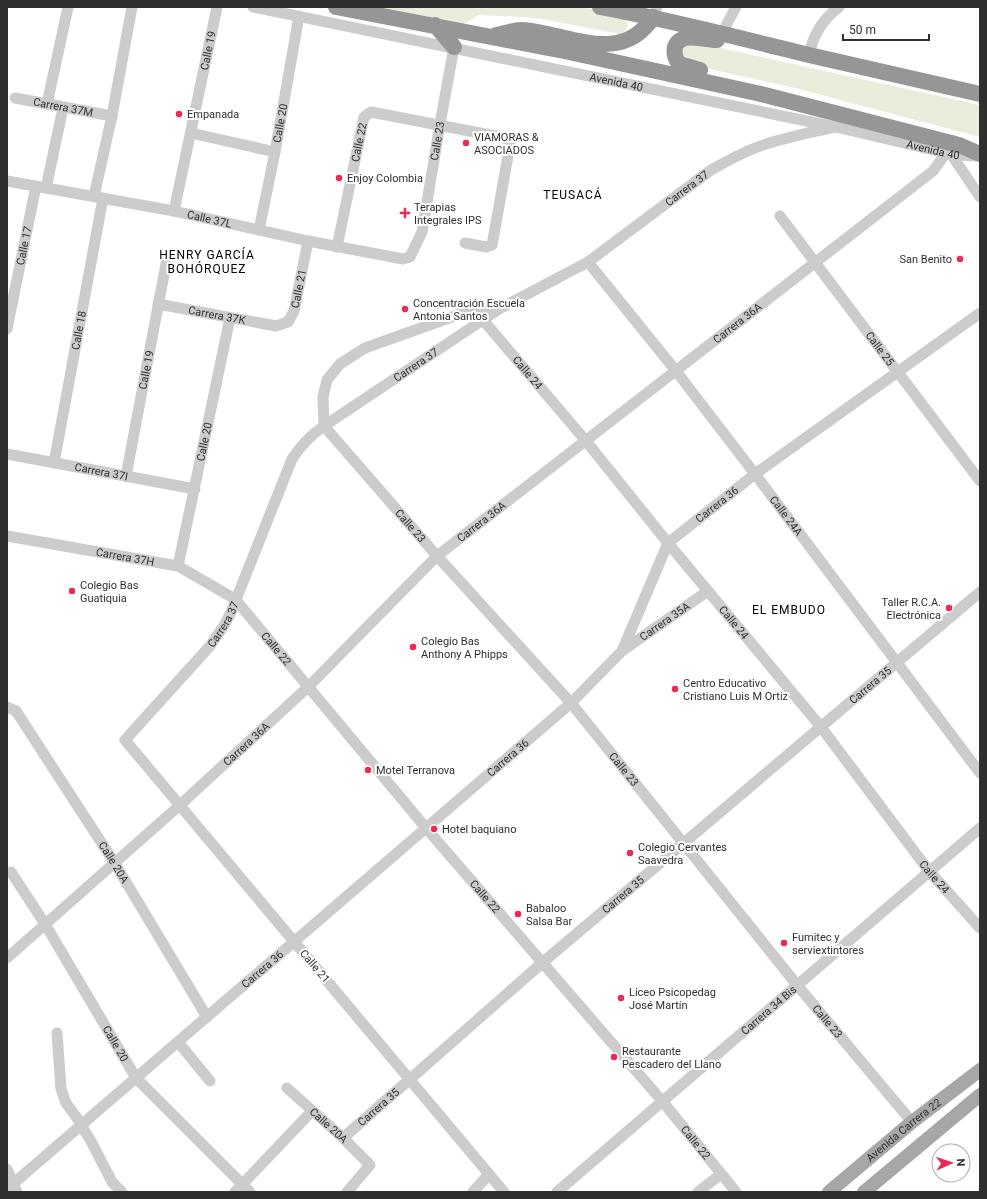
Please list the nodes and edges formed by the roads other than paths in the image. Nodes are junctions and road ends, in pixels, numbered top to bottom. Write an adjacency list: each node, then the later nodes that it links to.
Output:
1 (68, 7): 21 (street)
2 (132, 7): 23 (street, Calle 18)
3 (216, 7): 26 (street, Calle 19)
4 (253, 7): 11 (street, Avenida 40)
5 (336, 7): 12 (highway, Avenida 40)
6 (600, 7): 9 (highway)
7 (736, 7): 13 (street)
8 (837, 8): 17 (street)
9 (637, 10): 10 (highway)
10 (655, 12): 13 (highway); 14 (highway)
11 (299, 16): 16 (street, Avenida 40); 27 (street, Calle 20)
12 (435, 25): 14 (highway, Avenida 40); 16 (highway)
13 (722, 33): 15 (highway)
14 (488, 37): 18 (highway, Avenida 40)
15 (750, 40): 17 (highway); 18 (highway)
16 (454, 47): 24 (street, Calle 23); 25 (street, Avenida 40)
17 (809, 55): 19 (highway)
18 (761, 94): 29 (highway, Avenida 40)
19 (980, 94)
20 (14, 98): 21 (street, Carrera 37M)
21 (47, 104): 22 (street, Carrera 37M)
22 (63, 108): 23 (street, Carrera 37M); 31 (street, Calle 17)
23 (112, 116): 32 (street, Calle 18)
24 (440, 124): 38 (street); 39 (street, Calle 22); 40 (street, Calle 23)
25 (836, 127): 28 (street, Avenida 40); 41 (street, Carrera 37)
26 (191, 133): 27 (street); 34 (street, Calle 19)
27 (275, 152): 36 (street, Calle 20)
28 (949, 153): 29 (street, Avenida 40); 33 (street); 42 (street, Carrera 36A)
29 (980, 155)
30 (7, 181): 31 (street, Calle 37L)
31 (41, 187): 32 (street, Calle 37L); 50 (street, Calle 17)
32 (99, 197): 34 (street, Calle 37L); 56 (street, Calle 18)
33 (980, 197)
34 (174, 211): 36 (street, Calle 37L)
35 (780, 216): 42 (street, Calle 25)
36 (259, 230): 37 (street, Calle 37L)
37 (308, 241): 39 (street, Calle 37L); 49 (street, Calle 21)
38 (465, 243)
39 (337, 247): 40 (street, Calle 37L)
40 (410, 257)
41 (588, 262): 45 (street, Carrera 37); 51 (street, Calle 24A)
42 (815, 262): 51 (street, Carrera 36A); 52 (street, Calle 25)
43 (166, 264): 44 (street, Calle 19)
44 (158, 304): 47 (street, Carrera 37K); 58 (street, Calle 19)
45 (498, 309): 48 (street, Carrera 37); 53 (street)
46 (980, 313): 52 (street, Carrera 36)
47 (230, 318): 49 (street, Carrera 37K); 60 (street, Calle 20)
48 (483, 320): 53 (street, Carrera 37); 54 (street, Calle 24)
49 (276, 326)
50 (7, 328)
51 (676, 371): 54 (street, Carrera 36A); 57 (street, Calle 24A)
52 (897, 372): 57 (street, Carrera 36); 59 (street, Calle 25)
53 (324, 426): 63 (street, Calle 23); 67 (street, Carrera 37)
54 (586, 441): 62 (street, Calle 24); 63 (street, Carrera 36A)
55 (7, 454): 56 (street, Carrera 37I)
56 (54, 463): 58 (street, Carrera 37I)
57 (755, 474): 62 (street, Carrera 36); 69 (street, Calle 24A)
58 (126, 476): 60 (street, Carrera 37I)
59 (980, 481)
60 (195, 489): 64 (street, Calle 20)
61 (7, 536): 64 (street, Carrera 37H)
62 (668, 543): 65 (street, Calle 24); 68 (street, Carrera 36)
63 (437, 556): 70 (street, Carrera 36A); 71 (street, Calle 23)
64 (178, 566): 67 (street, Carrera 37H)
65 (708, 590): 68 (street, Carrera 35A); 73 (street, Calle 24)
66 (980, 592): 69 (street, Carrera 35)
67 (236, 599): 70 (street, Calle 22); 74 (street, Carrera 37)
68 (622, 652): 71 (street, Carrera 36)
69 (896, 663): 73 (street, Carrera 35); 75 (street, Calle 24A)
70 (308, 687): 76 (street, Carrera 36A); 77 (street, Calle 22)
71 (571, 703): 77 (street, Carrera 36); 79 (street, Calle 23)
72 (12, 709): 80 (street, Calle 20A)
73 (821, 727): 79 (street, Carrera 35); 81 (street, Calle 24)
74 (125, 740): 76 (street, Calle 21)
75 (980, 773)
76 (180, 805): 80 (street, Carrera 36A); 85 (street, Calle 21)
77 (426, 828): 85 (street, Carrera 36); 87 (street, Calle 22)
78 (980, 828): 81 (street, Carrera 34 Bis)
79 (682, 844): 87 (street, Carrera 35); 88 (street, Calle 23)
80 (114, 862): 83 (street, Carrera 36A); 89 (street, Calle 20A)
81 (929, 871): 84 (street, Calle 24); 88 (street, Carrera 34 Bis)
82 (11, 872): 83 (street, Calle 20)
83 (45, 924): 86 (street); 93 (street, Calle 20)
84 (980, 928)
85 (294, 942): 89 (street, Carrera 36); 94 (street, Calle 21)
86 (7, 957)
87 (542, 963): 94 (street, Carrera 35); 98 (street, Calle 22)
88 (798, 985): 98 (street, Carrera 34 Bis); 100 (street, Calle 23)
89 (207, 1017): 91 (street, Carrera 36)
90 (57, 1033): 101 (street)
91 (178, 1042): 93 (street, Carrera 36); 95 (street)
92 (980, 1070): 100 (main road, Avenida Carrera 22)
93 (136, 1078): 101 (street, Carrera 36); 107 (street, Calle 20)
94 (410, 1080): 102 (street, Carrera 35); 104 (street, Calle 21)
95 (210, 1081)
96 (286, 1088): 99 (street, Calle 20A)
97 (980, 1096): 116 (main road, Avenida Carrera 22)
98 (663, 1102): 105 (street, Calle 22); 112 (street, Carrera 34 Bis)
99 (312, 1111): 102 (street, Calle 20A); 107 (street)
100 (912, 1122): 115 (main road, Avenida Carrera 22)
101 (81, 1126): 106 (street, Carrera 36); 108 (street)
102 (343, 1138): 109 (street, Calle 20A)
103 (7, 1169): 106 (street)
104 (489, 1174): 110 (street); 111 (street, Calle 21)
105 (721, 1174): 113 (street); 114 (street, Calle 22)
106 (12, 1188)
107 (242, 1189)
108 (122, 1192)
109 (346, 1192)
110 (473, 1192)
111 (504, 1192)
112 (557, 1192)
113 (698, 1192)
114 (736, 1192)
115 (828, 1192)
116 (864, 1192)

